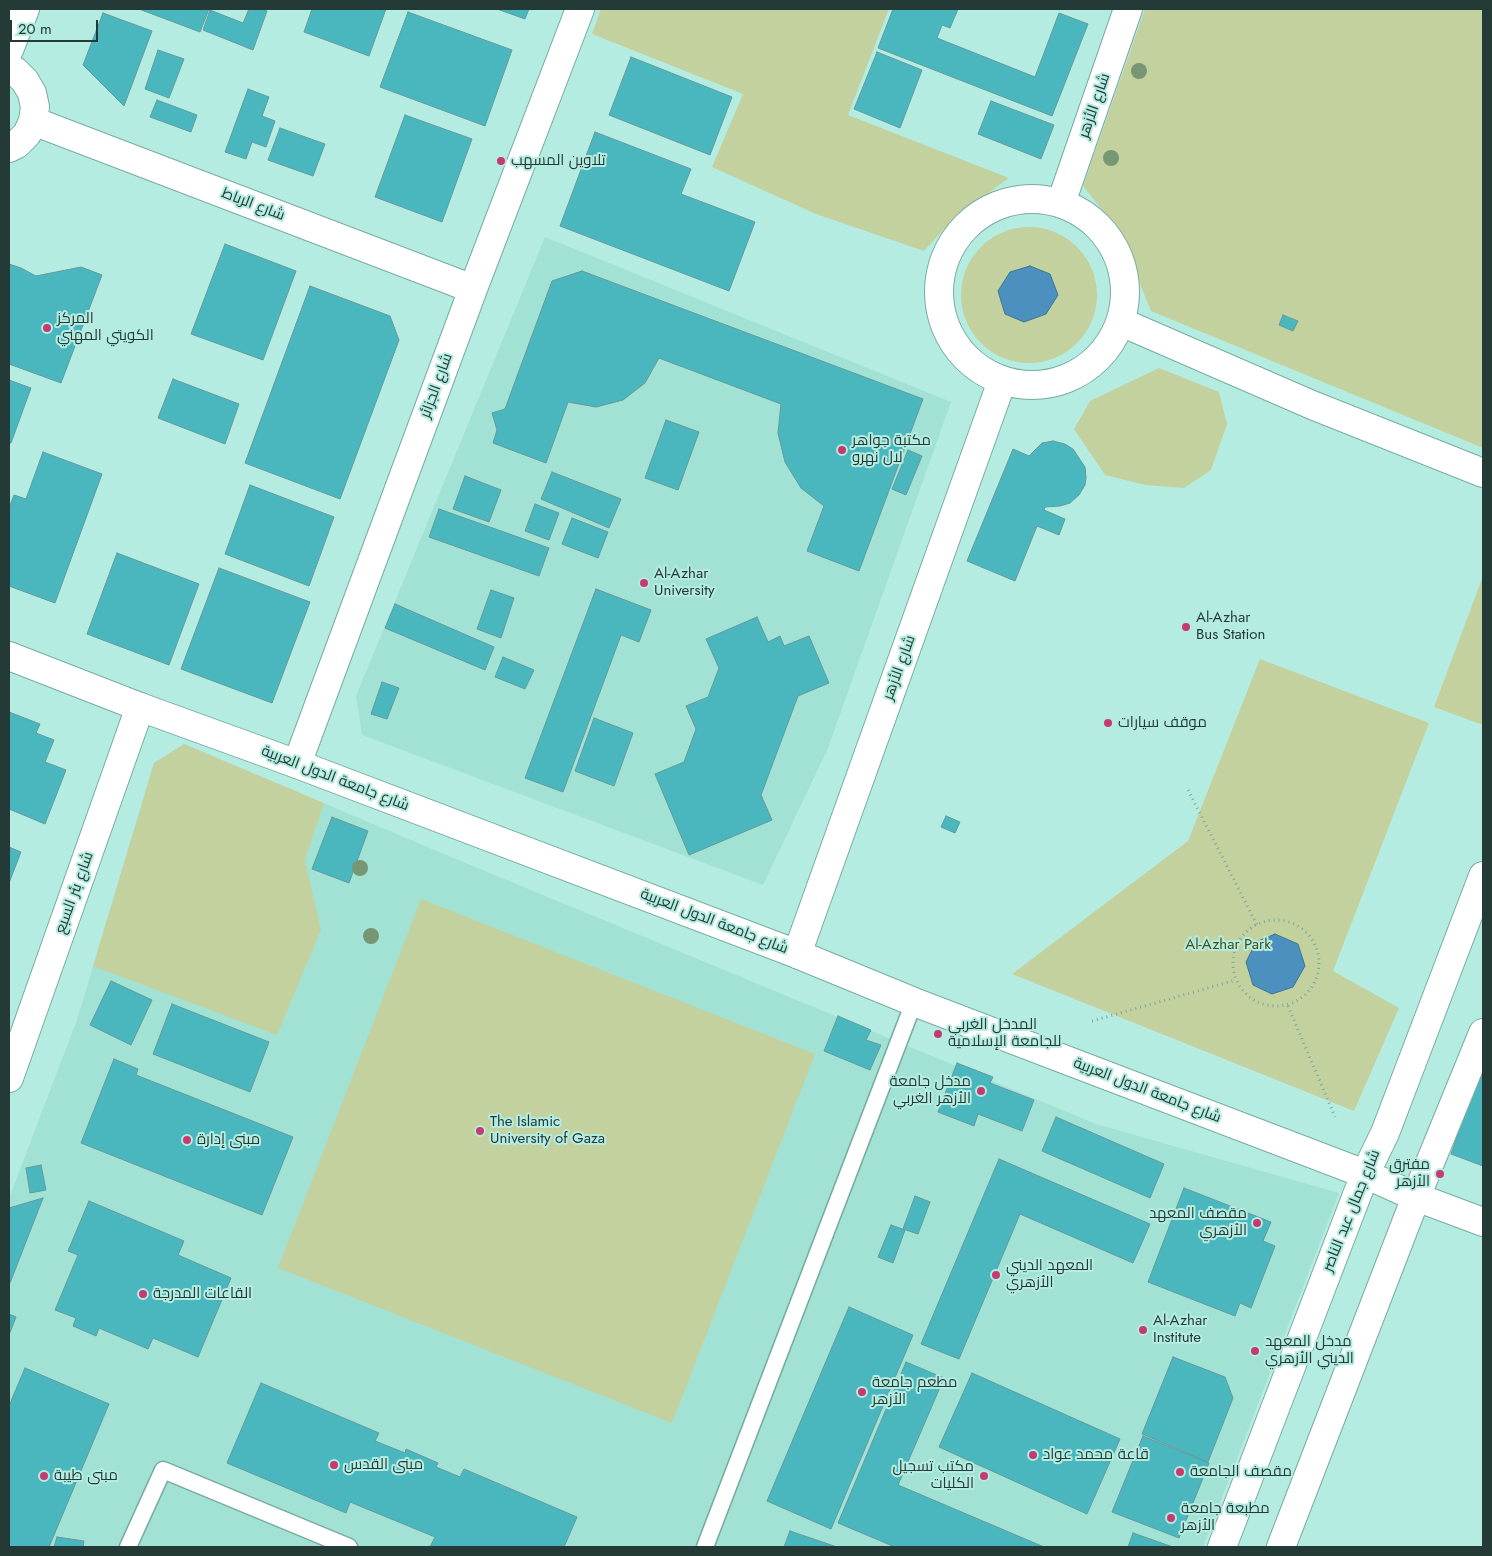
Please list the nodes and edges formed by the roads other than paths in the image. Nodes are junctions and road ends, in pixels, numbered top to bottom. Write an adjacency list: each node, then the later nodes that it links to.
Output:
1 (25, 9): 4 (street)
2 (580, 9): 9 (street, شارع الجزائر)
3 (1128, 9): 8 (street, شارع الأزهر)
4 (9, 50)
5 (9, 68): 6 (street)
6 (33, 121): 7 (street); 9 (street, شارع الرباط)
7 (9, 148)
8 (1061, 203): 10 (street); 11 (street)
9 (473, 290): 15 (street, شارع الجزائر)
10 (1121, 322): 11 (street); 12 (street)
11 (1002, 381): 17 (street, شارع الأزهر)
12 (1483, 473)
13 (9, 656): 14 (street, شارع جامعة الدول العربية)
14 (140, 708): 15 (street, شارع جامعة الدول العربية); 20 (street, شارع بئر السبع)
15 (297, 764): 17 (street, شارع جامعة الدول العربية)
16 (1483, 876): 21 (street, شارع جمال عبد الناصر)
17 (797, 954): 18 (street, شارع جامعة الدول العربية)
18 (914, 1002): 21 (street, شارع جامعة الدول العربية); 26 (lane)
19 (1483, 1033): 22 (street)
20 (9, 1078)
21 (1365, 1174): 22 (street, شارع جامعة الدول العربية); 27 (street, شارع جمال عبد الناصر)
22 (1416, 1197): 23 (street, شارع جامعة الدول العربية); 28 (street)
23 (1483, 1222)
24 (128, 1547): 25 (lane)
25 (349, 1547)
26 (706, 1547)
27 (1222, 1547)
28 (1282, 1547)

